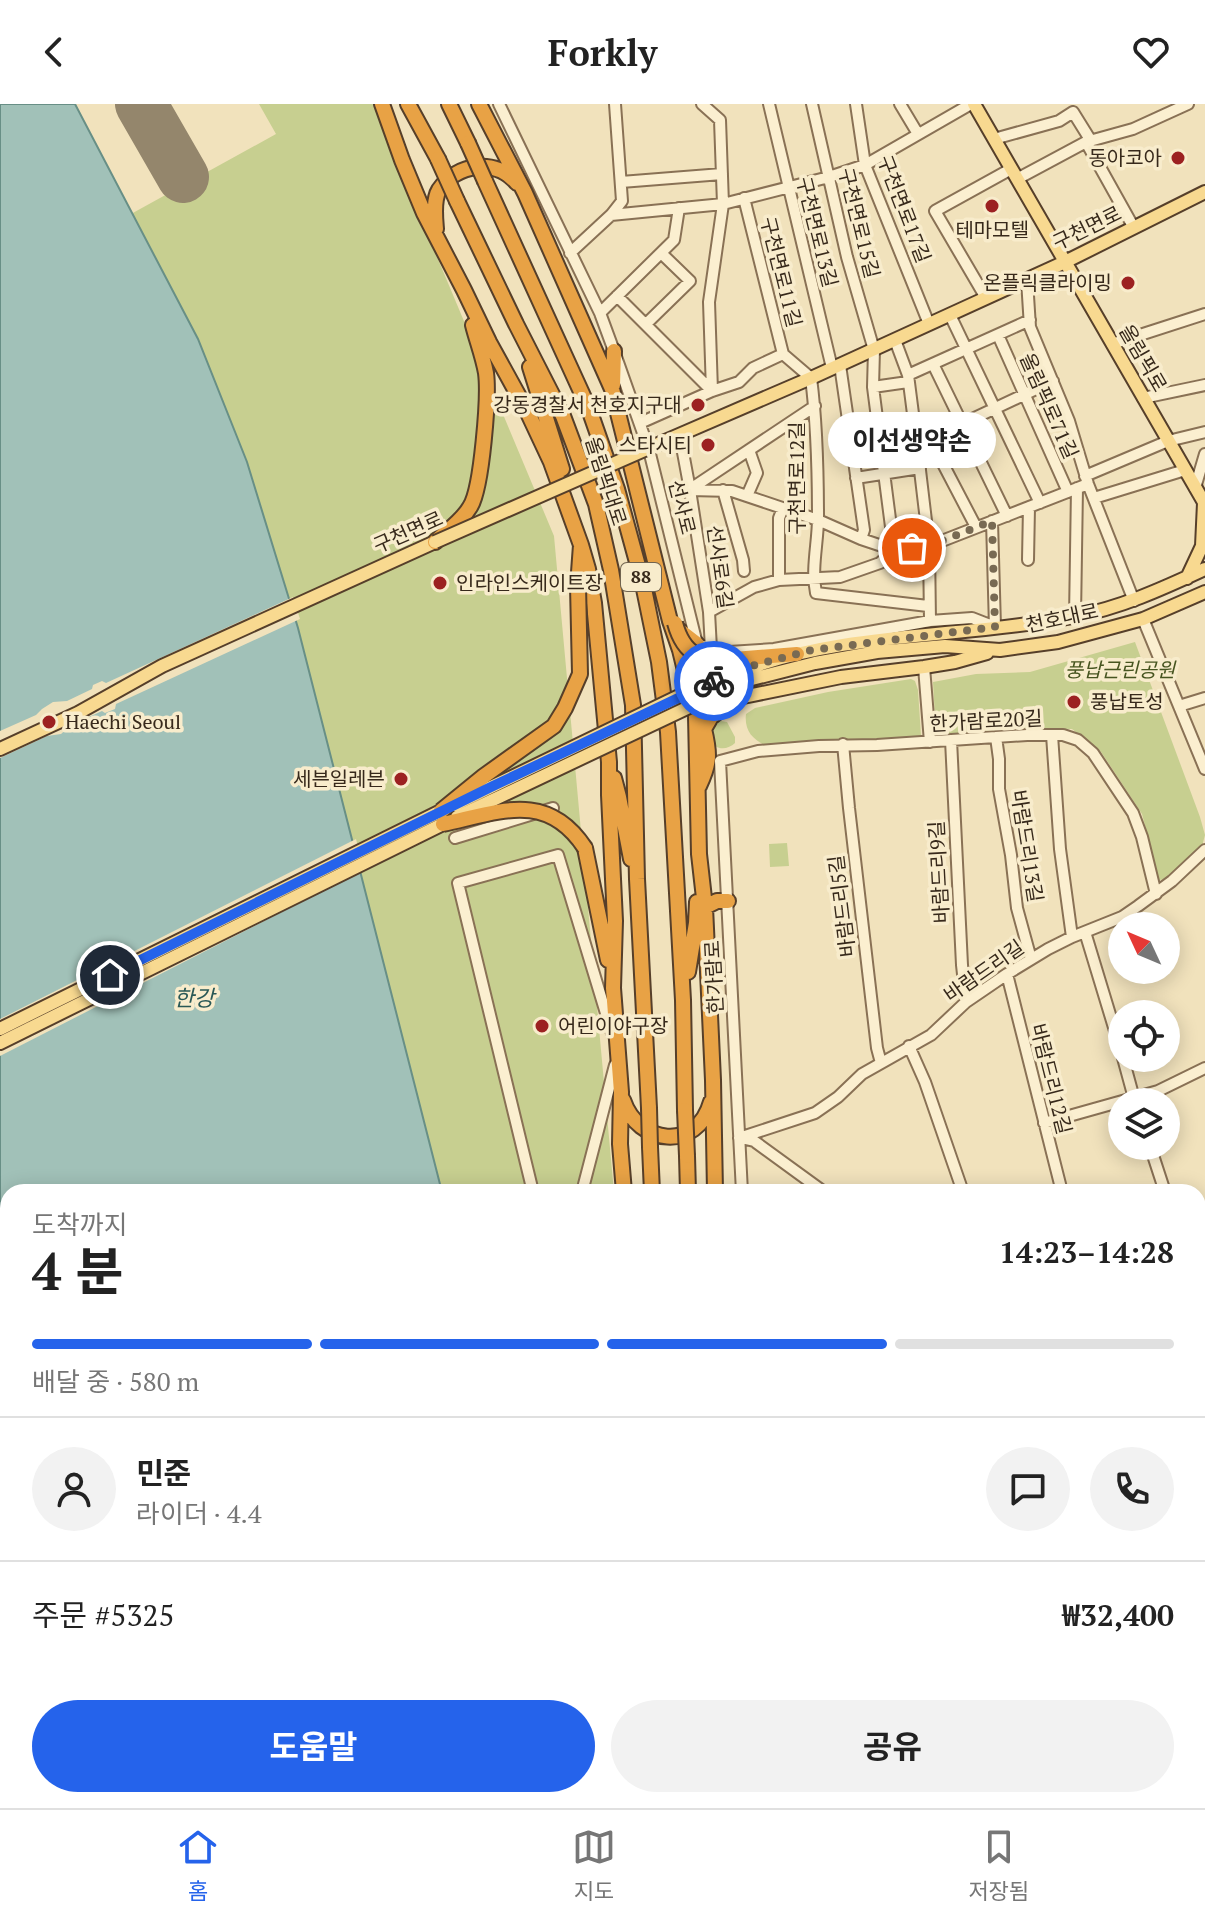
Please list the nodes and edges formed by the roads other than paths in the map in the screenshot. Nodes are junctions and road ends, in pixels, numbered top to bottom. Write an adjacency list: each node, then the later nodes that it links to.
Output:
1 (382, 104): 31 (highway)
2 (408, 104): 43 (highway, 올림픽대로 / 88, bridge)
3 (449, 104): 146 (highway, 올림픽대로 / 88, bridge)
4 (479, 104): 25 (highway)
5 (499, 104): 32 (street, 선사로)
6 (615, 104): 22 (street)
7 (702, 104): 19 (street)
8 (769, 104): 23 (street, 구천면로13길)
9 (812, 104): 21 (street, 구천면로15길)
10 (856, 104): 18 (street, 구천면로17길)
11 (900, 104): 15 (street)
12 (972, 104): 15 (street); 16 (main road, 올림픽로)
13 (1188, 104): 17 (street)
14 (1076, 108): 16 (street); 17 (street)
15 (918, 134): 18 (street)
16 (994, 139): 20 (main road, 올림픽로)
17 (1088, 141): 20 (street); 30 (street)
18 (865, 165): 21 (street); 45 (street, 구천면로17길)
19 (722, 174): 22 (street); 27 (street)
20 (1014, 174): 34 (main road, 올림픽로); 38 (street)
21 (829, 177): 23 (street); 50 (street, 구천면로15길)
22 (621, 182): 29 (street)
23 (788, 187): 26 (street); 54 (street, 구천면로13길)
24 (1205, 192): 30 (main road, 구천면로)
25 (525, 193): 31 (highway); 60 (highway)
26 (744, 198): 27 (street); 52 (street, 구천면로11길)
27 (723, 204): 28 (street); 61 (street)
28 (679, 208): 29 (street); 33 (street)
29 (611, 215): 32 (street)
30 (1134, 228): 34 (main road, 구천면로)
31 (438, 239): 36 (highway)
32 (570, 253): 39 (street, 선사로)
33 (661, 253): 37 (street); 44 (street)
34 (1065, 262): 35 (main road, 구천면로); 48 (main road, 올림픽로)
35 (1027, 280): 38 (main road, 구천면로); 42 (street)
36 (464, 290): 94 (highway); 95 (highway)
37 (617, 296): 39 (street); 44 (street)
38 (986, 298): 41 (main road, 구천면로)
39 (600, 313): 51 (street, 선사로)
40 (1205, 314): 48 (street)
41 (950, 315): 45 (main road, 구천면로); 49 (street)
42 (1030, 320): 46 (street); 57 (street)
43 (516, 324): 94 (highway); 137 (highway, 올림픽대로 / 88)
44 (646, 324): 61 (street)
45 (929, 324): 47 (main road, 구천면로)
46 (998, 335): 49 (street); 62 (street, 올림픽로71길)
47 (895, 340): 50 (main road, 구천면로); 56 (street)
48 (1112, 344): 63 (main road, 올림픽로)
49 (967, 349): 53 (street); 65 (street)
50 (874, 350): 54 (main road, 구천면로); 59 (street, 구천면로15길)
51 (614, 351): 60 (highway); 66 (street, 선사로)
52 (783, 354): 55 (street, 구천면로11길); 61 (street, 구천면로11길)
53 (933, 364): 56 (street); 67 (street)
54 (836, 367): 55 (main road, 구천면로); 78 (street)
55 (811, 378): 64 (street, 구천면로12길); 69 (main road, 구천면로)
56 (908, 378): 59 (street); 72 (street)
57 (1053, 381): 62 (street); 79 (street)
58 (1205, 385): 63 (street)
59 (873, 387): 77 (street, 구천면로15길)
60 (612, 389): 111 (highway)
61 (712, 391): 66 (street, 구천면로11길)
62 (1024, 395): 65 (street); 79 (street, 올림픽로71길)
63 (1143, 398): 71 (main road, 올림픽로)
64 (815, 406): 73 (street); 90 (street, 구천면로12길)
65 (996, 408): 67 (street); 85 (street)
66 (640, 423): 113 (street, 선사로)
67 (963, 424): 70 (street); 89 (street)
68 (1205, 432): 71 (street)
69 (671, 438): 81 (street, 선사로6길); 95 (main road, 구천면로, bridge)
70 (930, 439): 72 (street); 92 (street)
71 (1168, 441): 76 (main road, 올림픽로); 79 (street, 올림픽로71길)
72 (917, 445): 75 (street)
73 (749, 450): 81 (street); 83 (street)
74 (1205, 454): 80 (street)
75 (920, 468): 77 (street); 96 (street)
76 (1185, 470): 80 (main road, 올림픽로); 84 (street)
77 (884, 473): 78 (street); 97 (street, 구천면로15길)
78 (856, 478): 93 (street)
79 (1080, 485): 84 (street); 85 (street, 올림픽로71길); 108 (street, 천호대로)
80 (1195, 488): 86 (main road, 올림픽로)
81 (690, 490): 82 (street, 올림픽로71길); 107 (street, 선사로6길)
82 (723, 490): 83 (street, 올림픽로71길); 100 (street)
83 (747, 496): 88 (street, 올림픽로71길)
84 (1094, 498): 105 (street)
85 (1040, 503): 87 (street, 올림픽로71길)
86 (1205, 503): 102 (main road)
87 (1029, 507): 89 (street, 올림픽로71길); 98 (street)
88 (783, 508): 90 (street, 올림픽로71길); 103 (street)
89 (1007, 516): 91 (street, 올림픽로71길)
90 (818, 520): 93 (street, 올림픽로71길); 101 (street, 구천면로12길)
91 (992, 521): 92 (street, 올림픽로71길); 112 (street)
92 (976, 527): 96 (street, 올림픽로71길)
93 (861, 539): 97 (street, 올림픽로71길)
94 (579, 540): 129 (highway); 133 (highway, bridge)
95 (435, 542): 127 (main road, 구천면로)
96 (929, 546): 97 (street, 올림픽로71길); 106 (street)
97 (894, 550): 101 (street)
98 (1028, 560)
99 (1205, 569): 102 (main road, 천호대로)
100 (744, 571)
101 (813, 578): 103 (street); 106 (street, 구천면로12길)
102 (1187, 578): 105 (main road, 천호대로)
103 (779, 580): 107 (street)
104 (1204, 593): 109 (main road, 천호대로)
105 (1134, 601): 108 (main road, 천호대로)
106 (928, 606): 110 (street)
107 (709, 612): 113 (street, 선사로6길)
108 (1075, 617): 112 (main road, 천호대로)
109 (1143, 619): 114 (main road, 천호대로); 120 (street)
110 (930, 621): 112 (street); 113 (street)
111 (672, 622): 113 (highway); 117 (highway, bridge); 121 (highway)
112 (995, 627): 115 (main road, 천호대로)
113 (704, 647): 119 (street)
114 (1000, 650): 116 (main road); 117 (main road, 천호대로)
115 (797, 654): 117 (highway)
116 (924, 667): 119 (main road); 125 (street)
117 (739, 671): 133 (main road, 천호대로, bridge)
118 (1205, 698): 120 (street)
119 (728, 704): 121 (highway)
120 (1179, 706): 130 (street)
121 (700, 723): 128 (highway); 131 (highway)
122 (1052, 735): 123 (street, 한가람로20길); 138 (street, 한가람로20길); 142 (street)
123 (996, 737): 124 (street, 한가람로20길); 143 (street, 바람드리13길)
124 (951, 740): 125 (street, 한가람로20길); 147 (street, 바람드리9길)
125 (930, 742): 126 (street, 한가람로20길)
126 (843, 744): 128 (street, 한가람로20길); 153 (street, 바람드리5길)
127 (0, 749)
128 (715, 756): 131 (highway); 139 (street, 한가람로)
129 (609, 762): 137 (highway); 145 (highway)
130 (1205, 769)
131 (697, 790): 136 (highway)
132 (553, 808): 134 (street)
133 (442, 818): 145 (highway, bridge); 149 (main road, 천호대로); 150 (main road, 천호대로)
134 (455, 838)
135 (1205, 850): 138 (street, 바람드리길)
136 (699, 854): 140 (highway); 146 (highway)
137 (637, 879): 165 (highway, 올림픽대로 / 88, bridge)
138 (1156, 894): 141 (street, 바람드리길)
139 (728, 901): 140 (highway); 160 (street, 한가람로)
140 (705, 907): 155 (highway)
141 (1085, 932): 142 (street, 바람드리길); 148 (street)
142 (1072, 937): 143 (street, 바람드리길)
143 (1031, 959): 144 (street, 바람드리길)
144 (1007, 974): 147 (street, 바람드리길); 159 (street, 바람드리12길)
145 (613, 988): 152 (highway)
146 (683, 1000): 166 (highway, 올림픽대로 / 88, bridge)
147 (966, 1002): 151 (street, 바람드리길)
148 (1108, 1007)
149 (0, 1029)
150 (0, 1043)
151 (909, 1046): 153 (street, 바람드리길); 170 (street)
152 (618, 1053): 157 (highway); 162 (street); 163 (street)
153 (881, 1063): 160 (street, 바람드리길)
154 (1205, 1068): 156 (street)
155 (713, 1080): 157 (highway); 167 (highway)
156 (1164, 1088)
157 (621, 1092): 164 (highway)
158 (1108, 1107): 159 (street)
159 (1044, 1123): 171 (street, 바람드리12길)
160 (739, 1138): 168 (street, 한가람로); 169 (street)
161 (1155, 1160): 172 (street)
162 (531, 1184)
163 (584, 1184)
164 (623, 1184)
165 (652, 1184)
166 (688, 1184)
167 (715, 1184)
168 (742, 1184)
169 (813, 1184)
170 (960, 1184)
171 (1060, 1184)
172 (1162, 1184)

